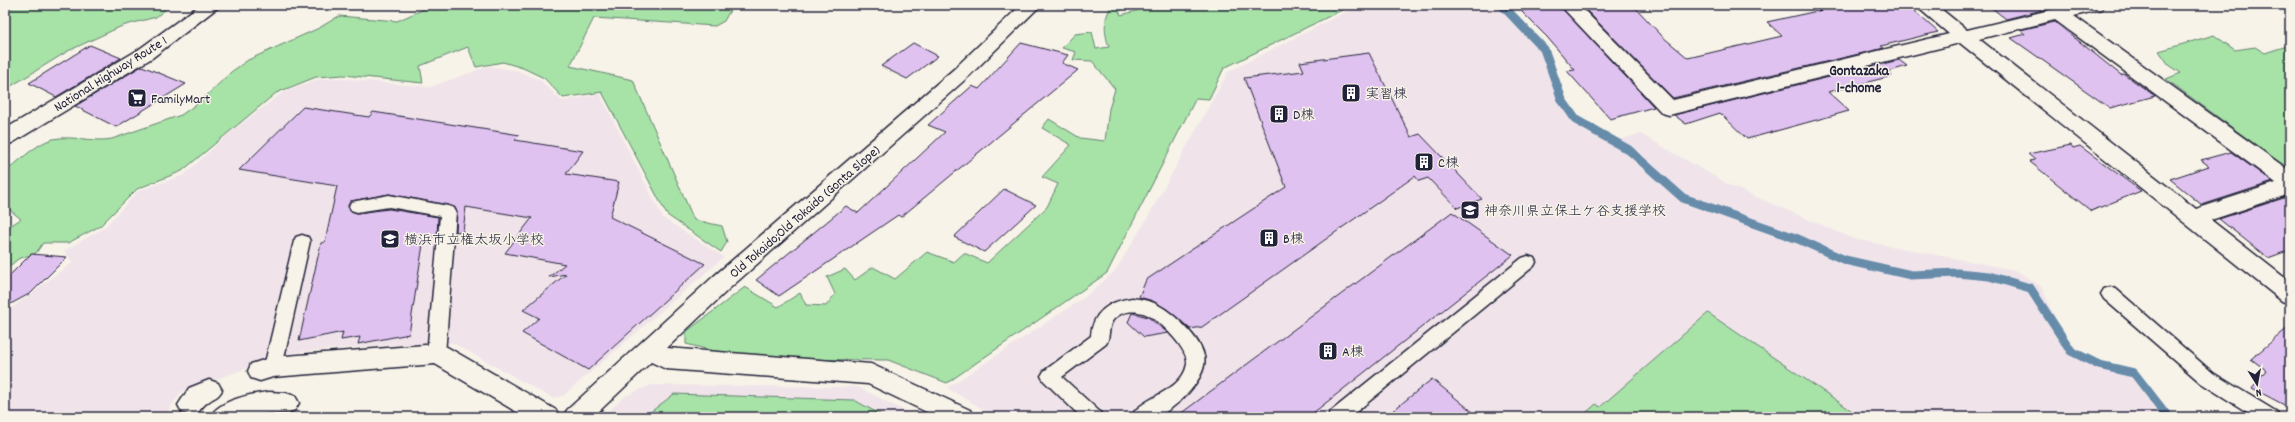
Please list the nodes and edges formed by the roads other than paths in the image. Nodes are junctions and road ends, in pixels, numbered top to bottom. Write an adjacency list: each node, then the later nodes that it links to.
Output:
1 (212, 5): 8 (main road, National Highway Route 1)
2 (1032, 5): 17 (main road, Old Tokaido;Old Tokaido (Gonta Slope))
3 (1569, 5): 7 (main road)
4 (1924, 5): 7 (main road)
5 (2095, 5): 6 (main road)
6 (2059, 14): 7 (main road); 9 (main road)
7 (1965, 37): 12 (main road)
8 (5, 138)
9 (2290, 182)
10 (2290, 186): 12 (main road)
11 (357, 206): 18 (lane)
12 (2193, 218): 16 (main road)
13 (302, 241): 19 (lane)
14 (1528, 262): 27 (lane)
15 (2110, 294): 28 (lane)
16 (2290, 295)
17 (648, 349): 23 (main road, Old Tokaido;Old Tokaido (Gonta Slope)); 24 (main road)
18 (436, 354): 19 (main road); 22 (main road)
19 (266, 369)
20 (286, 403): 21 (main road)
21 (223, 417)
22 (546, 417)
23 (576, 417)
24 (961, 417)
25 (1093, 417): 26 (lane)
26 (1140, 417)
27 (1337, 417)
28 (2270, 417)

